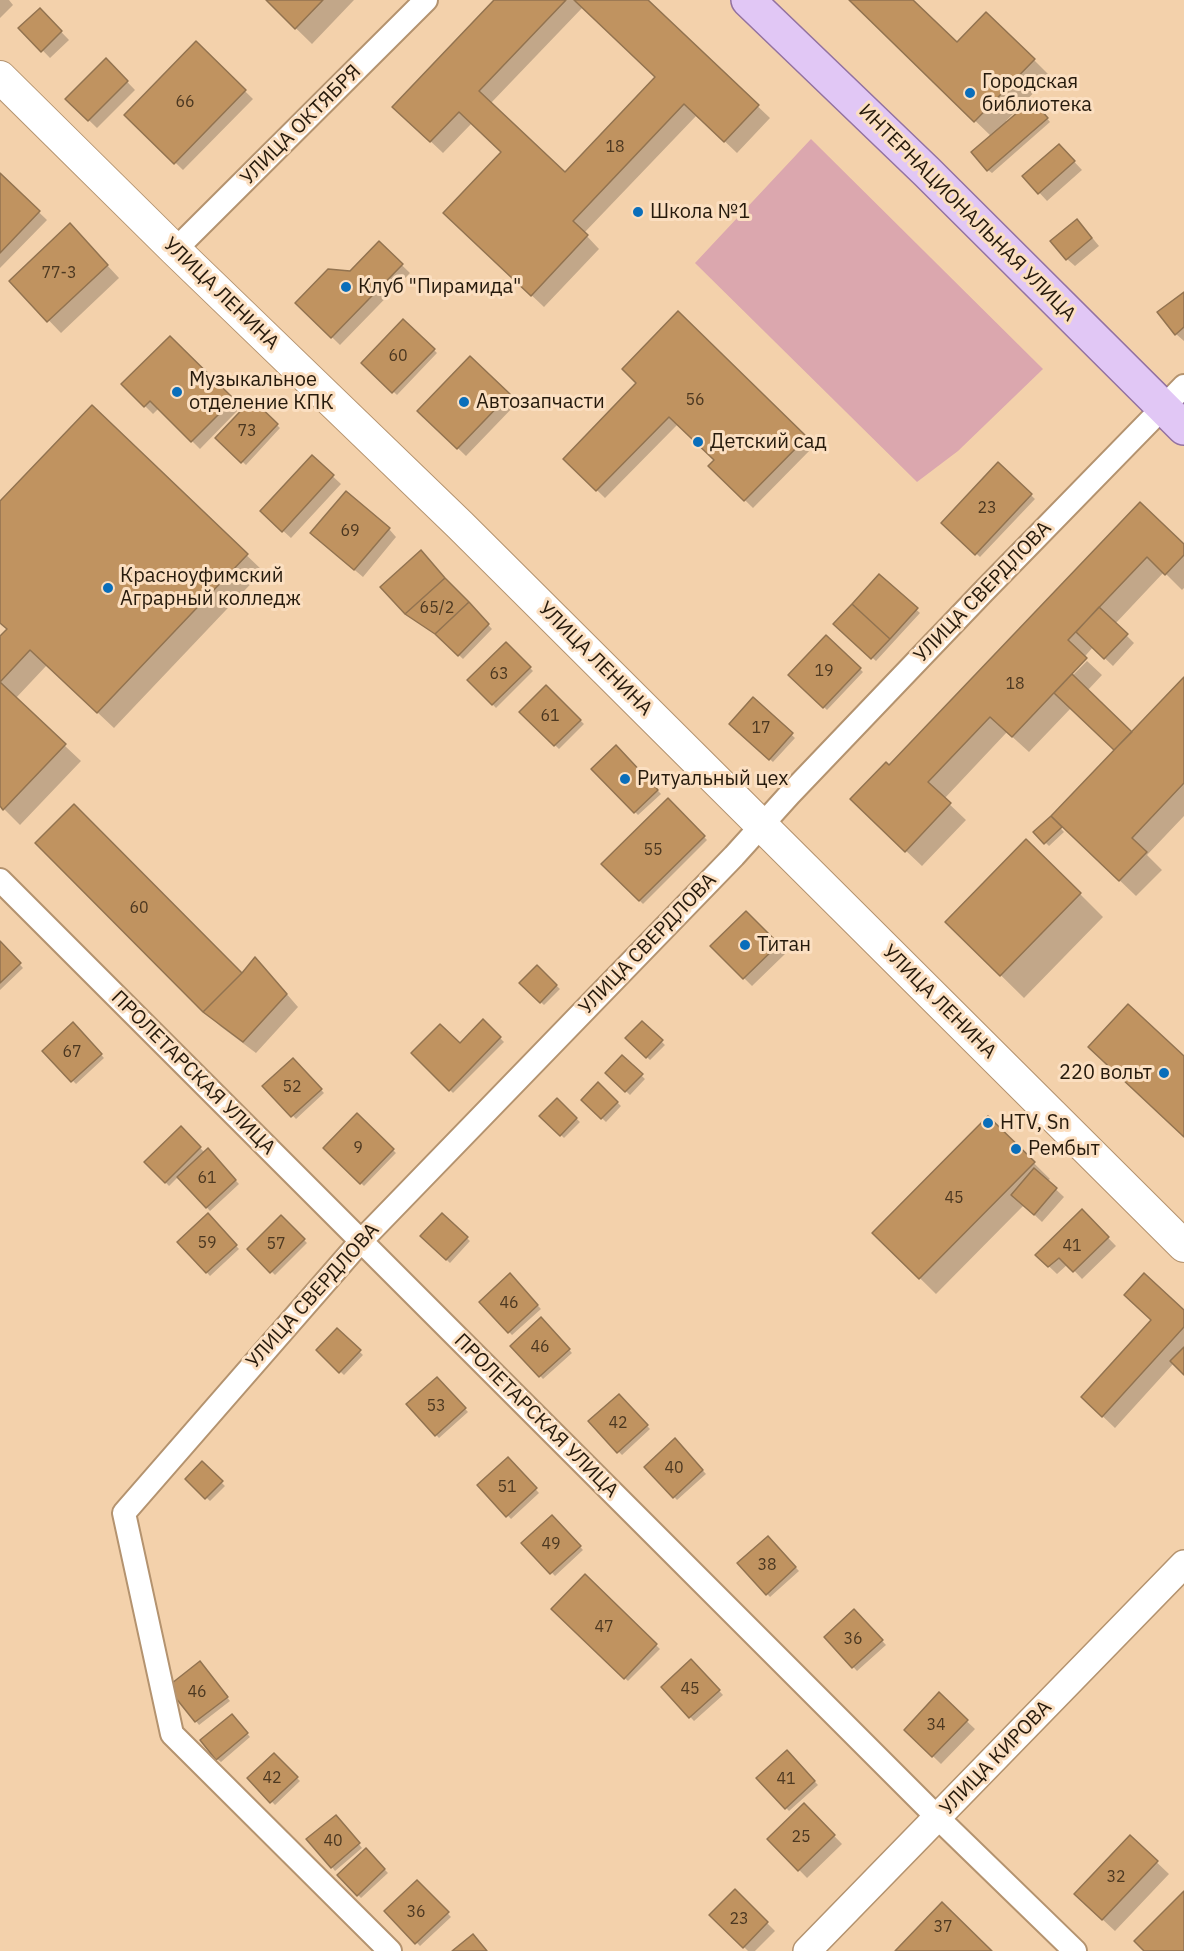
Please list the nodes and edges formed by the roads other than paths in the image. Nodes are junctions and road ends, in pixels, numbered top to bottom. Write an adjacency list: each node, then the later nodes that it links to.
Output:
1 (426, 0): 4 (street, УЛИЦА ОКТЯБРЯ)
2 (748, 0): 5 (main road, ИНТЕРНАЦИОНАЛЬНАЯ УЛИЦА)
3 (0, 77): 4 (main road, УЛИЦА ЛЕНИНА)
4 (175, 250): 6 (main road, УЛИЦА ЛЕНИНА)
5 (1177, 407): 6 (street, УЛИЦА СВЕРДЛОВА)
6 (763, 825): 8 (street, УЛИЦА СВЕРДЛОВА); 9 (main road, УЛИЦА ЛЕНИНА)
7 (0, 880): 8 (street, ПРОЛЕТАРСКАЯ УЛИЦА)
8 (361, 1240): 11 (street, ПРОЛЕТАРСКАЯ УЛИЦА); 12 (street, УЛИЦА СВЕРДЛОВА)
9 (1184, 1246)
10 (1184, 1564): 11 (street, УЛИЦА КИРОВА)
11 (938, 1818): 13 (street, УЛИЦА КИРОВА); 14 (street, ПРОЛЕТАРСКАЯ УЛИЦА)
12 (390, 1951)
13 (807, 1951)
14 (1075, 1951)

